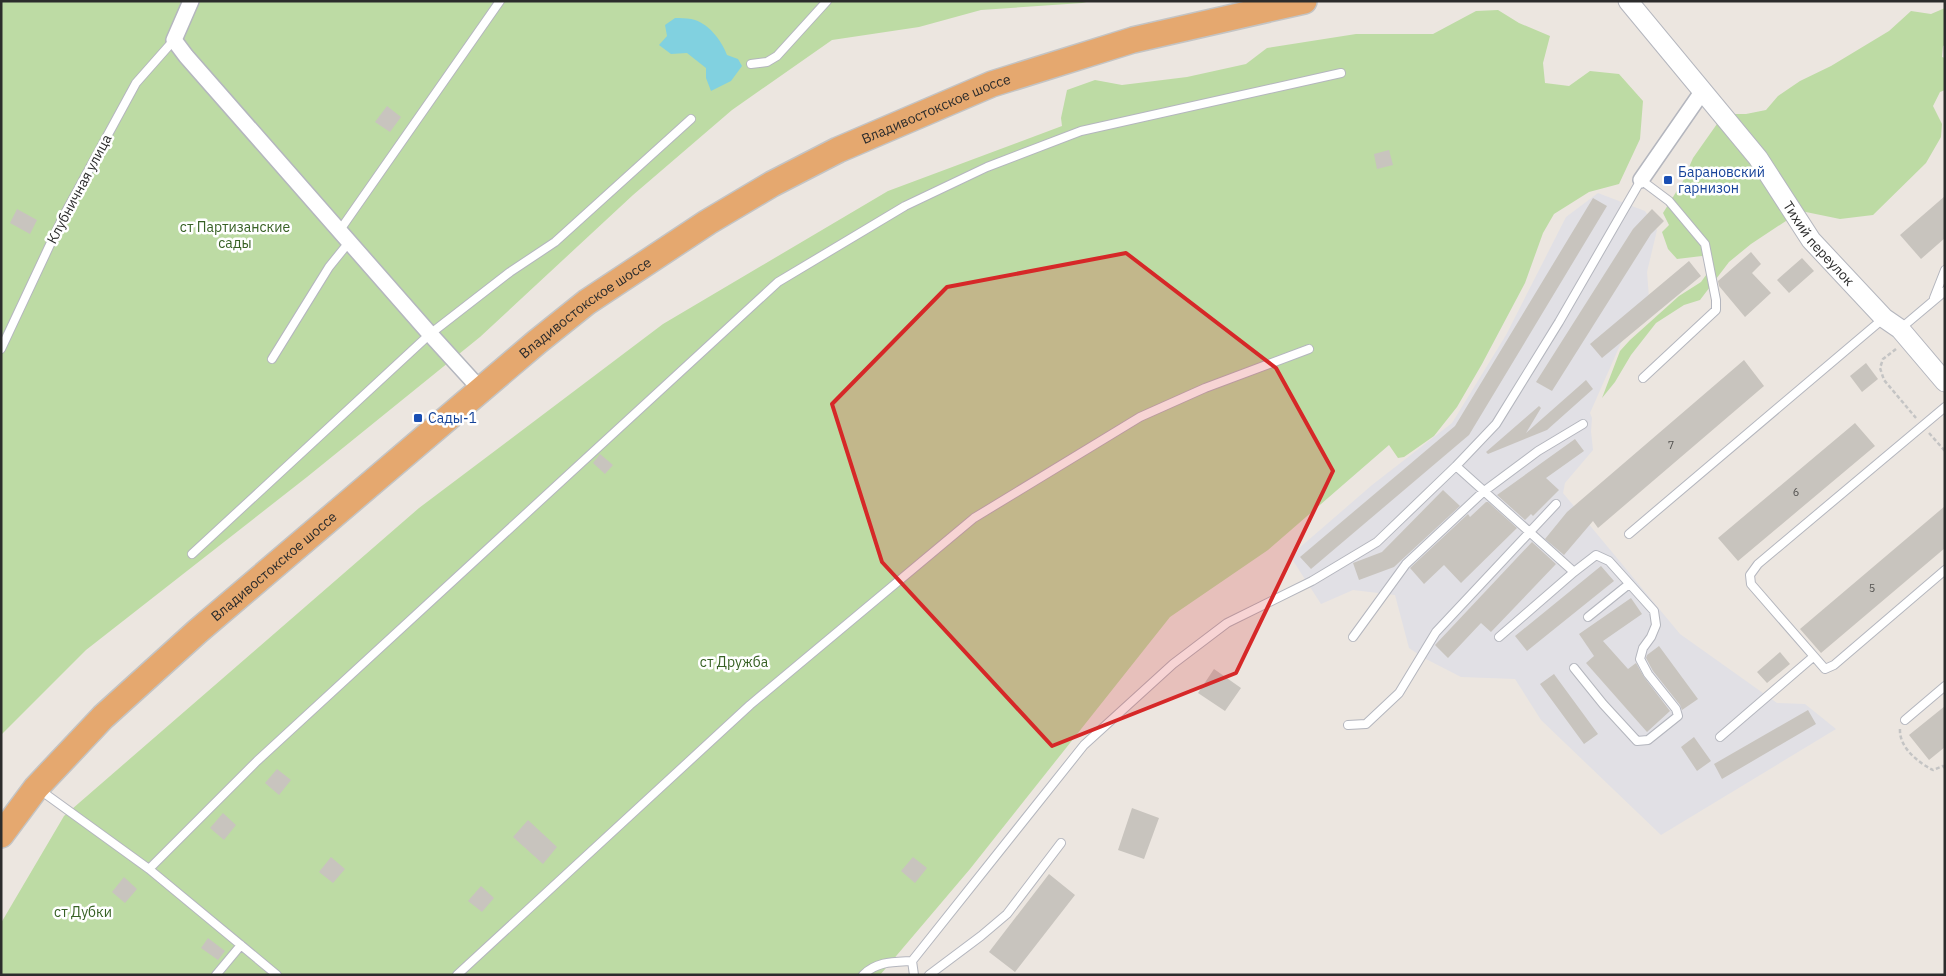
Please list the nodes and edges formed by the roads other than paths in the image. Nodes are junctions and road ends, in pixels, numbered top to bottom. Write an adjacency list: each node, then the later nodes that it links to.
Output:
1 (191, 1): 6 (street)
2 (500, 1): 12 (lane)
3 (827, 1): 7 (lane)
4 (1304, 1): 24 (highway, Владивостокское шоссе)
5 (1628, 1): 9 (street, Тихий переулок)
6 (174, 40): 12 (street); 19 (lane, Клубничная улица)
7 (751, 64)
8 (1341, 73): 48 (lane)
9 (1702, 92): 11 (street); 16 (street, Тихий переулок)
10 (691, 119): 17 (lane)
11 (1641, 180): 22 (lane); 27 (lane)
12 (345, 236): 17 (street); 21 (lane)
13 (1945, 270): 15 (lane)
14 (1945, 291): 15 (lane)
15 (1934, 300): 18 (lane)
16 (1884, 318): 18 (street, Тихий переулок); 31 (lane)
17 (430, 334): 24 (street); 32 (lane)
18 (1904, 334): 23 (street, Тихий переулок)
19 (1, 349)
20 (1309, 349): 53 (lane)
21 (272, 359)
22 (1643, 378)
23 (1945, 382)
24 (481, 390): 45 (highway, Владивостокское шоссе)
25 (1945, 407): 39 (lane)
26 (1583, 424): 28 (lane)
27 (1456, 466): 28 (lane); 50 (lane)
28 (1483, 492): 30 (lane); 37 (lane)
29 (1556, 504): 30 (lane)
30 (1530, 532): 34 (lane); 43 (lane)
31 (1628, 534)
32 (192, 554)
33 (1945, 570): 39 (lane)
34 (1574, 572): 35 (lane); 38 (lane)
35 (1629, 584): 36 (lane); 40 (lane)
36 (1588, 618)
37 (1353, 637)
38 (1500, 637)
39 (1813, 657): 44 (lane)
40 (1574, 668)
41 (1945, 686): 42 (lane)
42 (1905, 720)
43 (1348, 725)
44 (1720, 737)
45 (36, 788): 46 (highway, Владивостокское шоссе); 48 (lane)
46 (1, 835)
47 (1061, 843): 56 (lane)
48 (149, 869): 49 (lane)
49 (241, 945): 51 (lane); 52 (lane)
50 (912, 961): 54 (lane); 55 (lane)
51 (216, 975)
52 (277, 975)
53 (457, 975)
54 (863, 975)
55 (914, 975)
56 (929, 975)

